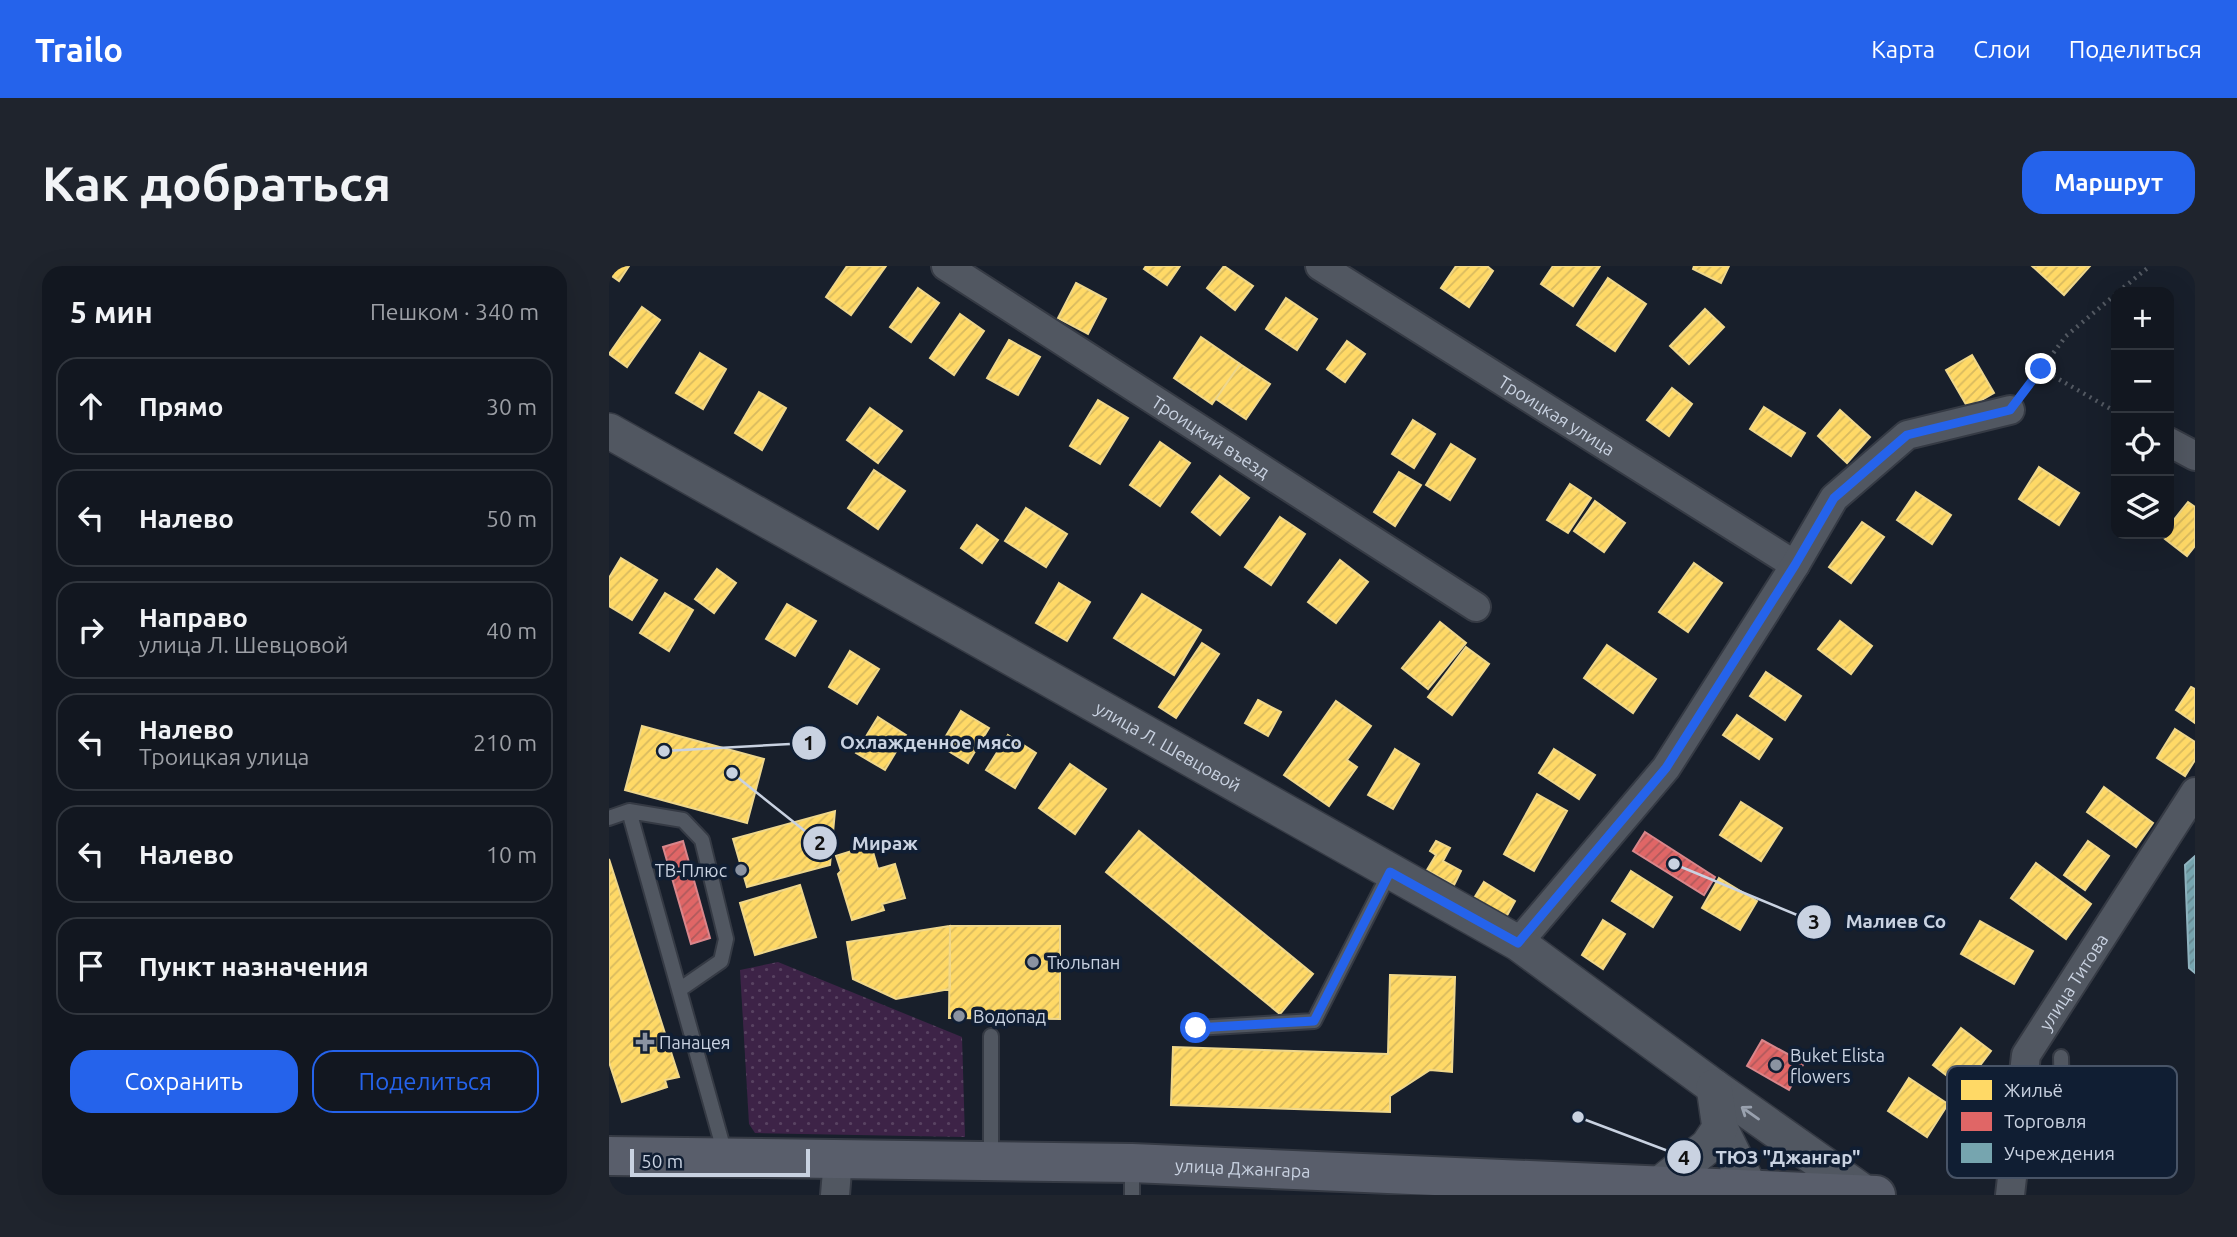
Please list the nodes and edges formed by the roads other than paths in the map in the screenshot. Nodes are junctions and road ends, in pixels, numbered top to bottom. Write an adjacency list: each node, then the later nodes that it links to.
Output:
1 (946, 266): 8 (street, Троицкий въезд)
2 (1320, 266): 7 (street, Троицкая улица)
3 (2010, 410): 7 (street)
4 (609, 431): 12 (street, улица Л. Шевцовой)
5 (2174, 445): 6 (street)
6 (2195, 456)
7 (1795, 565): 13 (street)
8 (1476, 607)
9 (2195, 792): 18 (street, улица Титова)
10 (629, 811): 11 (lane); 14 (lane); 14 (lane)
11 (609, 818)
12 (1390, 872): 13 (street, улица Л. Шевцовой); 15 (lane)
13 (1518, 943): 20 (street, улица Л. Шевцовой)
14 (679, 990): 23 (lane)
15 (1196, 1028)
16 (991, 1036): 24 (lane)
17 (2061, 1057): 19 (lane)
18 (2026, 1066)
19 (2061, 1066)
20 (1714, 1087): 21 (street); 30 (street, улица Л. Шевцовой, one-way to 20)
21 (1720, 1128): 27 (street); 29 (street)
22 (609, 1154): 23 (main road, улица Джангара)
23 (727, 1159): 25 (main road, улица Джангара)
24 (991, 1161): 25 (main road, улица Джангара); 26 (main road, улица Джангара)
25 (836, 1177)
26 (1132, 1179): 28 (main road, улица Джангара)
27 (1659, 1185): 28 (main road, улица Джангара); 29 (main road, улица Джангара)
28 (1464, 1187)
29 (1750, 1189): 30 (main road, улица Джангара)
30 (1866, 1194): 31 (main road, улица Джангара)
31 (1876, 1195)

